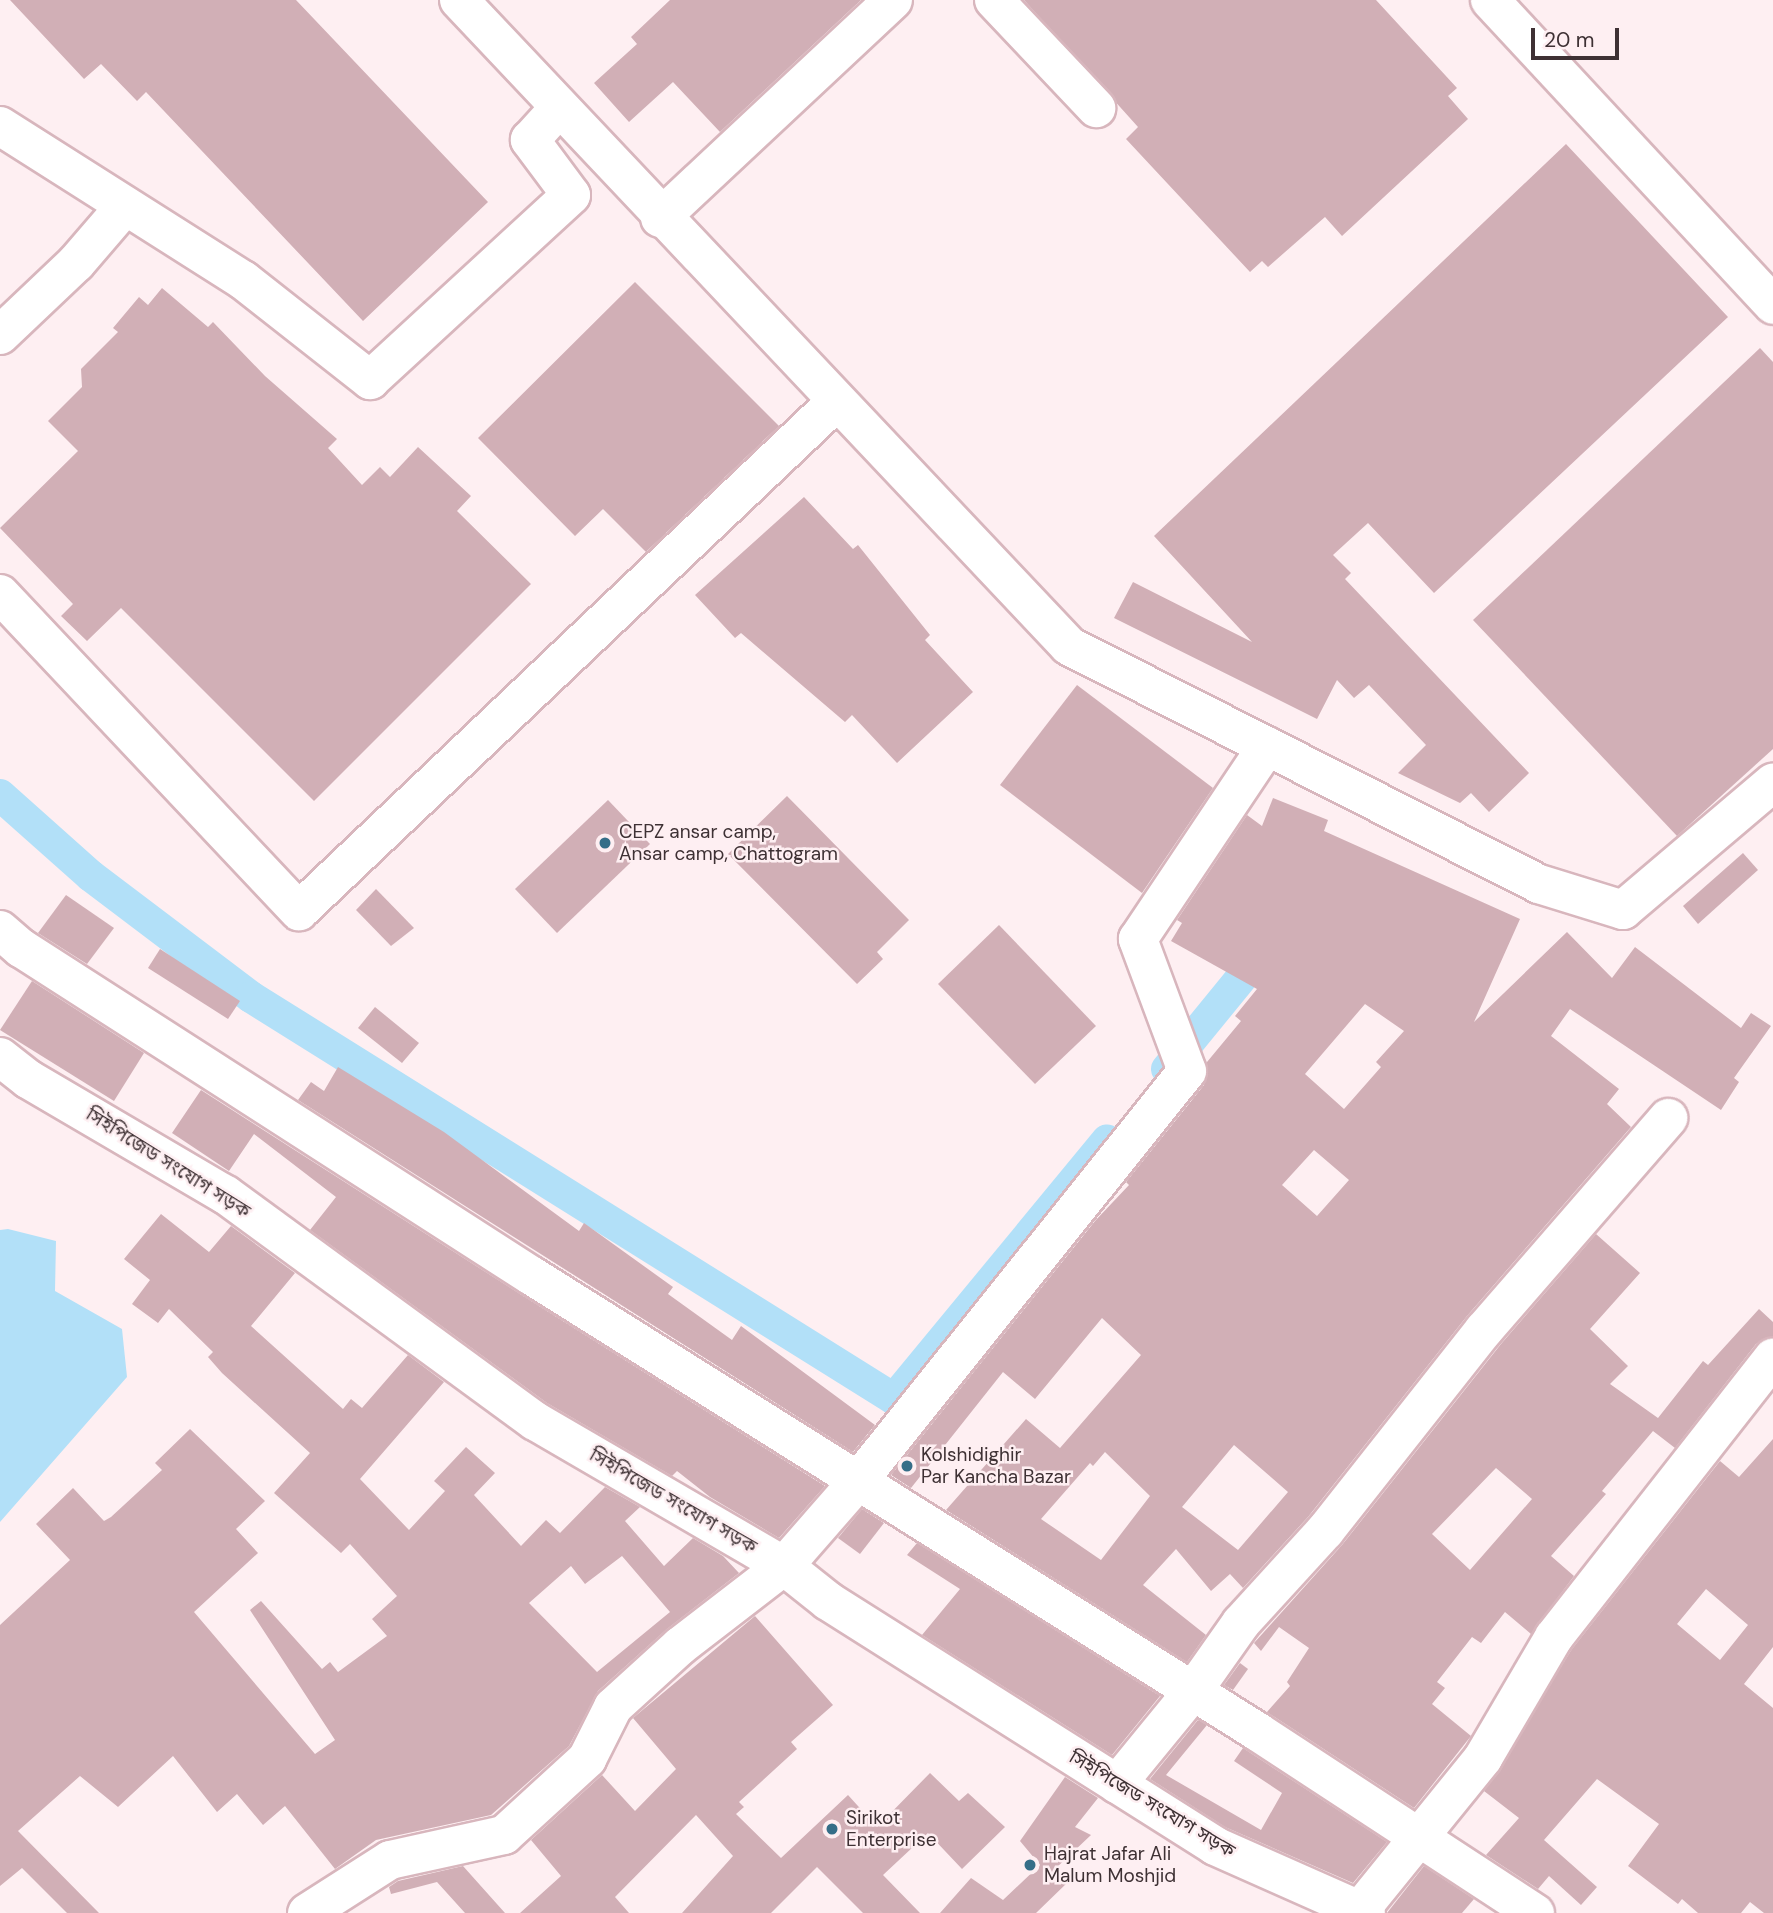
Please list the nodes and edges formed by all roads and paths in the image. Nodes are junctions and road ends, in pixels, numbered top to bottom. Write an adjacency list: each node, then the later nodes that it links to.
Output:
1 (459, 0): 5 (street)
2 (893, 0): 9 (street)
3 (993, 0): 6 (street)
4 (1490, 0): 10 (street)
5 (559, 108): 8 (street); 9 (street)
6 (1096, 108)
7 (0, 126): 8 (street)
8 (125, 206): 11 (street)
9 (660, 218): 12 (street)
10 (1773, 305)
11 (0, 335)
12 (836, 402): 13 (street); 14 (street)
13 (0, 594)
14 (1267, 746): 15 (street); 20 (street)
15 (1773, 783)
16 (0, 930): 20 (street)
17 (0, 1056): 21 (street, সিইপিজেড সংযোগ সড়ক)
18 (1668, 1118): 22 (street)
19 (1773, 1358): 24 (street)
20 (859, 1479): 21 (street); 22 (street)
21 (785, 1566): 23 (street, সিইপিজেড সংযোগ সড়ক); 26 (street)
22 (1193, 1691): 23 (street); 24 (street)
23 (1117, 1784): 25 (street, সিইপিজেড সংযোগ সড়ক)
24 (1422, 1839): 25 (street); 27 (street)
25 (1363, 1911)
26 (307, 1913)
27 (1535, 1913)

